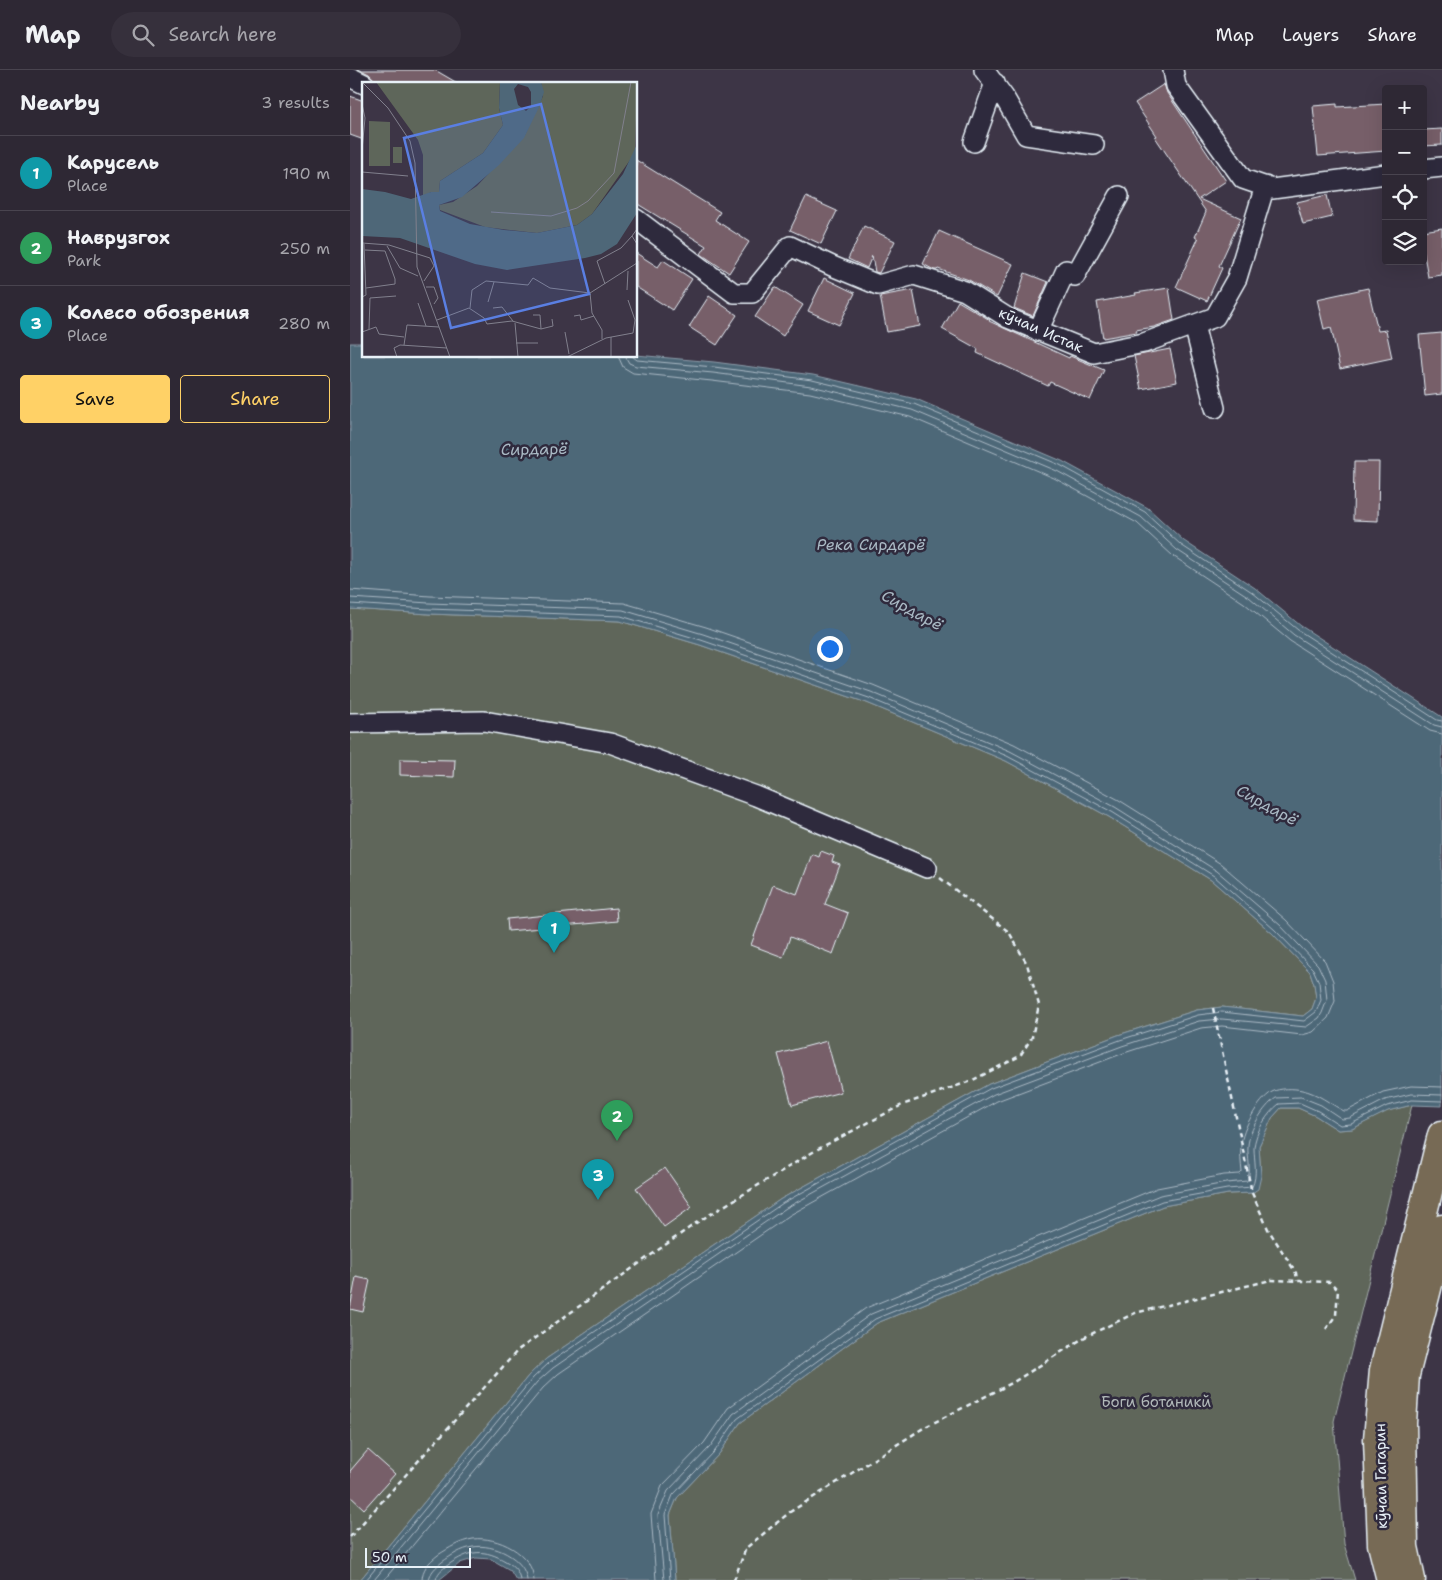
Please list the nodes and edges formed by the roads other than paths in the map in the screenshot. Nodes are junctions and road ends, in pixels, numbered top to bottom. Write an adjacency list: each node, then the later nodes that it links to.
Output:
1 (1173, 70): 10 (street)
2 (990, 77): 5 (street); 6 (street)
3 (350, 78): 4 (street)
4 (362, 83)
5 (974, 142)
6 (1094, 145)
7 (1442, 167): 8 (street)
8 (1427, 169)
9 (1382, 175): 10 (street)
10 (1265, 186): 13 (street, кӯчаи Истак)
11 (1119, 196): 14 (street)
12 (638, 221): 14 (street, кӯчаи Истак)
13 (1194, 325): 14 (street, кӯчаи Истак); 15 (street)
14 (1038, 331)
15 (1215, 408)
16 (350, 723): 17 (street)
17 (927, 868)
18 (1442, 1135): 20 (highway)
19 (1442, 1229): 20 (highway)
20 (1395, 1372): 21 (highway, кӯчаи Гагарин); 22 (highway, кӯчаи Гагарин)
21 (1391, 1580)
22 (1411, 1580)

